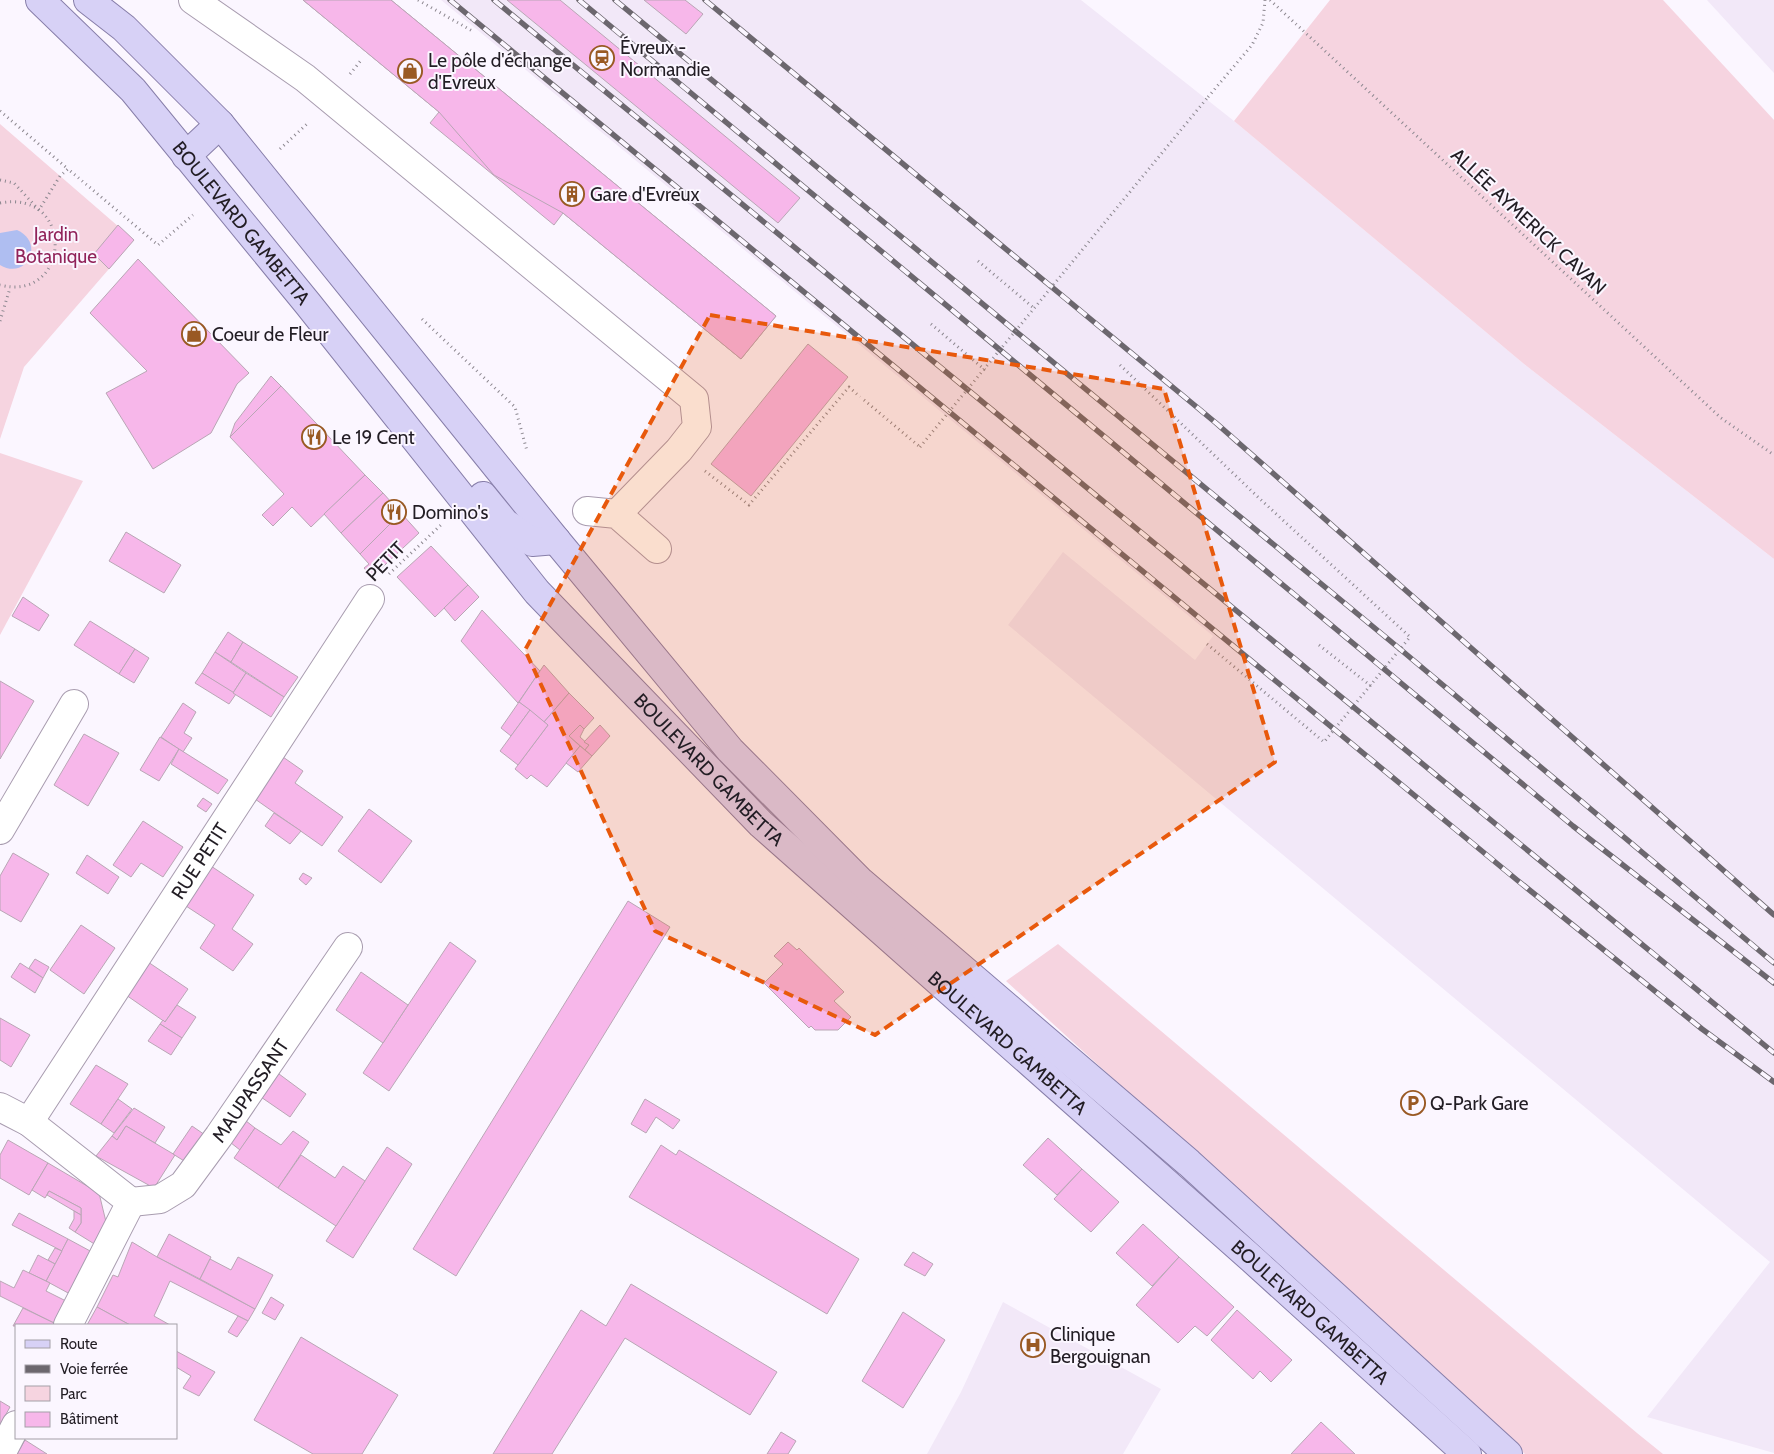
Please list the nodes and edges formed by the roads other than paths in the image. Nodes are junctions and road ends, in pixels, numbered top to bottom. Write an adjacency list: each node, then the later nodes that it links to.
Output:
1 (40, 0): 5 (main road, BOULEVARD GAMBETTA)
2 (88, 0): 4 (main road)
3 (193, 0): 8 (street)
4 (220, 124): 5 (main road); 9 (main road)
5 (186, 156): 6 (main road, BOULEVARD GAMBETTA)
6 (308, 304): 9 (main road); 21 (main road, BOULEVARD GAMBETTA)
7 (587, 511): 8 (street)
8 (617, 514): 10 (street)
9 (556, 540): 22 (main road)
10 (657, 549)
11 (370, 598): 16 (street, RUE PETIT)
12 (74, 704): 13 (street)
13 (0, 830)
14 (348, 947): 17 (street, MAUPASSANT)
15 (0, 1107): 16 (street)
16 (29, 1122): 17 (street)
17 (131, 1202): 18 (street)
18 (69, 1324)
19 (15, 1427): 20 (street)
20 (1, 1454)
21 (1467, 1454)
22 (1508, 1454)

